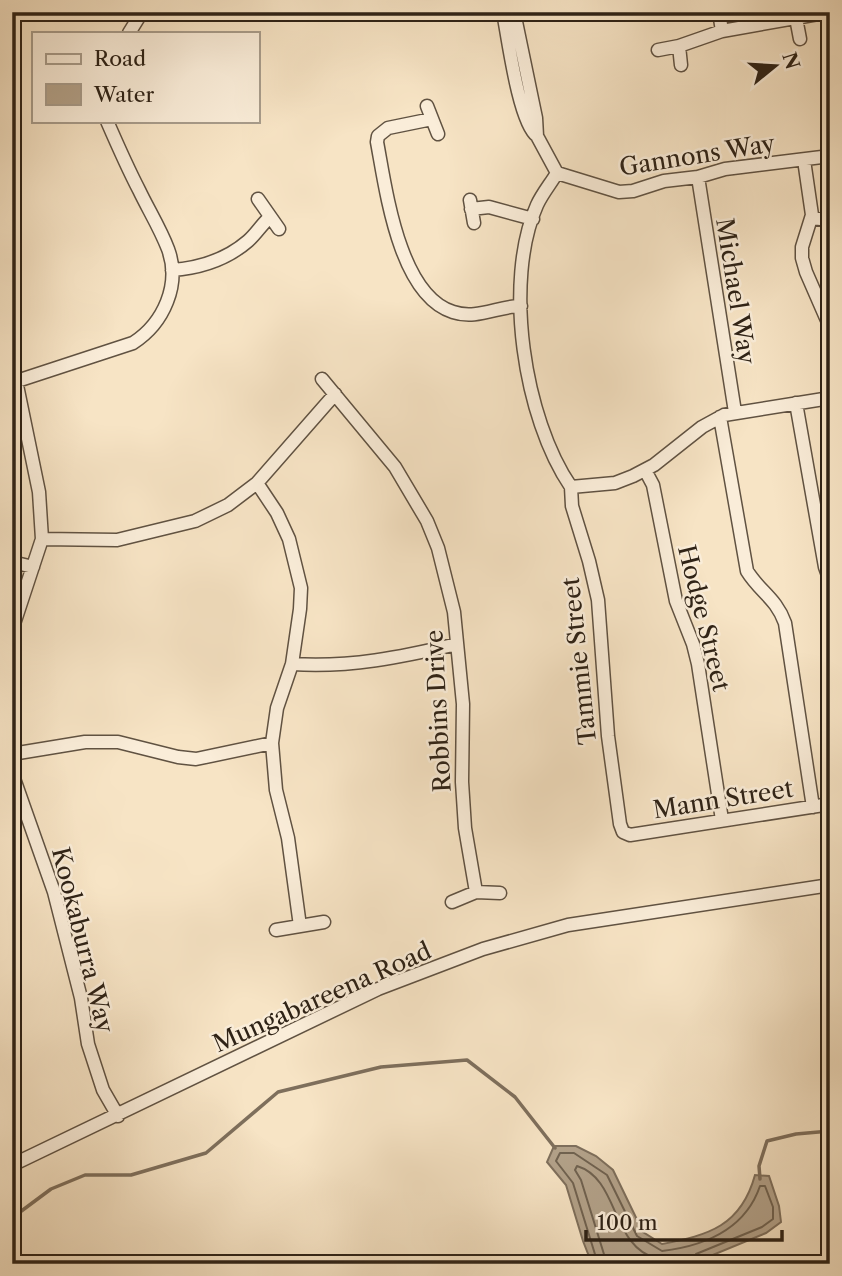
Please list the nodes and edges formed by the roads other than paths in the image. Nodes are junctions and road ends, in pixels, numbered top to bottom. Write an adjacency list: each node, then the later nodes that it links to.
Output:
1 (142, 12): 8 (street)
2 (503, 12): 17 (street)
3 (514, 12): 17 (street)
4 (719, 12): 7 (street)
5 (818, 14): 6 (street)
6 (796, 18): 7 (street); 9 (street)
7 (722, 31): 10 (street)
8 (130, 32)
9 (800, 39)
10 (678, 46): 11 (street); 12 (street)
11 (658, 50)
12 (681, 65)
13 (427, 106): 14 (street)
14 (432, 119): 16 (street); 30 (street)
15 (107, 122): 29 (street)
16 (438, 134)
17 (537, 136): 20 (street)
18 (830, 156): 19 (street, Gannons Way)
19 (804, 160): 21 (street, Gannons Way); 24 (street, Gannons Way)
20 (557, 173): 21 (street, Gannons Way); 25 (street)
21 (698, 177): 38 (street, Michael Way)
22 (258, 199): 23 (street)
23 (270, 217): 28 (street); 29 (street)
24 (811, 218): 26 (street); 31 (street, Gannons Way)
25 (533, 219): 27 (street); 30 (street)
26 (830, 220)
27 (474, 223)
28 (279, 229)
29 (172, 270): 34 (street)
30 (522, 306): 42 (street)
31 (829, 319)
32 (12, 361): 34 (street)
33 (322, 379): 35 (street, Robbins Drive)
34 (17, 381): 43 (street)
35 (335, 394): 41 (street); 48 (street, Robbins Drive)
36 (830, 398): 37 (street)
37 (796, 403): 38 (street); 46 (street)
38 (735, 412): 39 (street)
39 (720, 417): 40 (street); 54 (street)
40 (645, 470): 42 (street); 55 (street, Hodge Street)
41 (257, 483): 43 (street); 49 (street)
42 (570, 487): 56 (street, Tammie Street)
43 (42, 539): 45 (street)
44 (12, 562): 45 (street)
45 (33, 567): 47 (street)
46 (830, 581)
47 (12, 630)
48 (457, 644): 49 (street); 58 (street, Robbins Drive)
49 (292, 664): 50 (street)
50 (272, 743): 51 (street); 62 (street)
51 (12, 754)
52 (12, 773): 64 (street, Kookaburra Way)
53 (830, 804): 54 (street, Mann Street)
54 (813, 807): 55 (street, Mann Street)
55 (722, 820): 56 (street, Mann Street)
56 (623, 832)
57 (830, 885): 64 (street, Mungabareena Road)
58 (476, 892): 59 (street); 60 (street)
59 (500, 893)
60 (452, 902)
61 (324, 922): 62 (street)
62 (299, 926): 63 (street)
63 (276, 930)
64 (118, 1115): 65 (street, Mungabareena Road)
65 (12, 1165)

